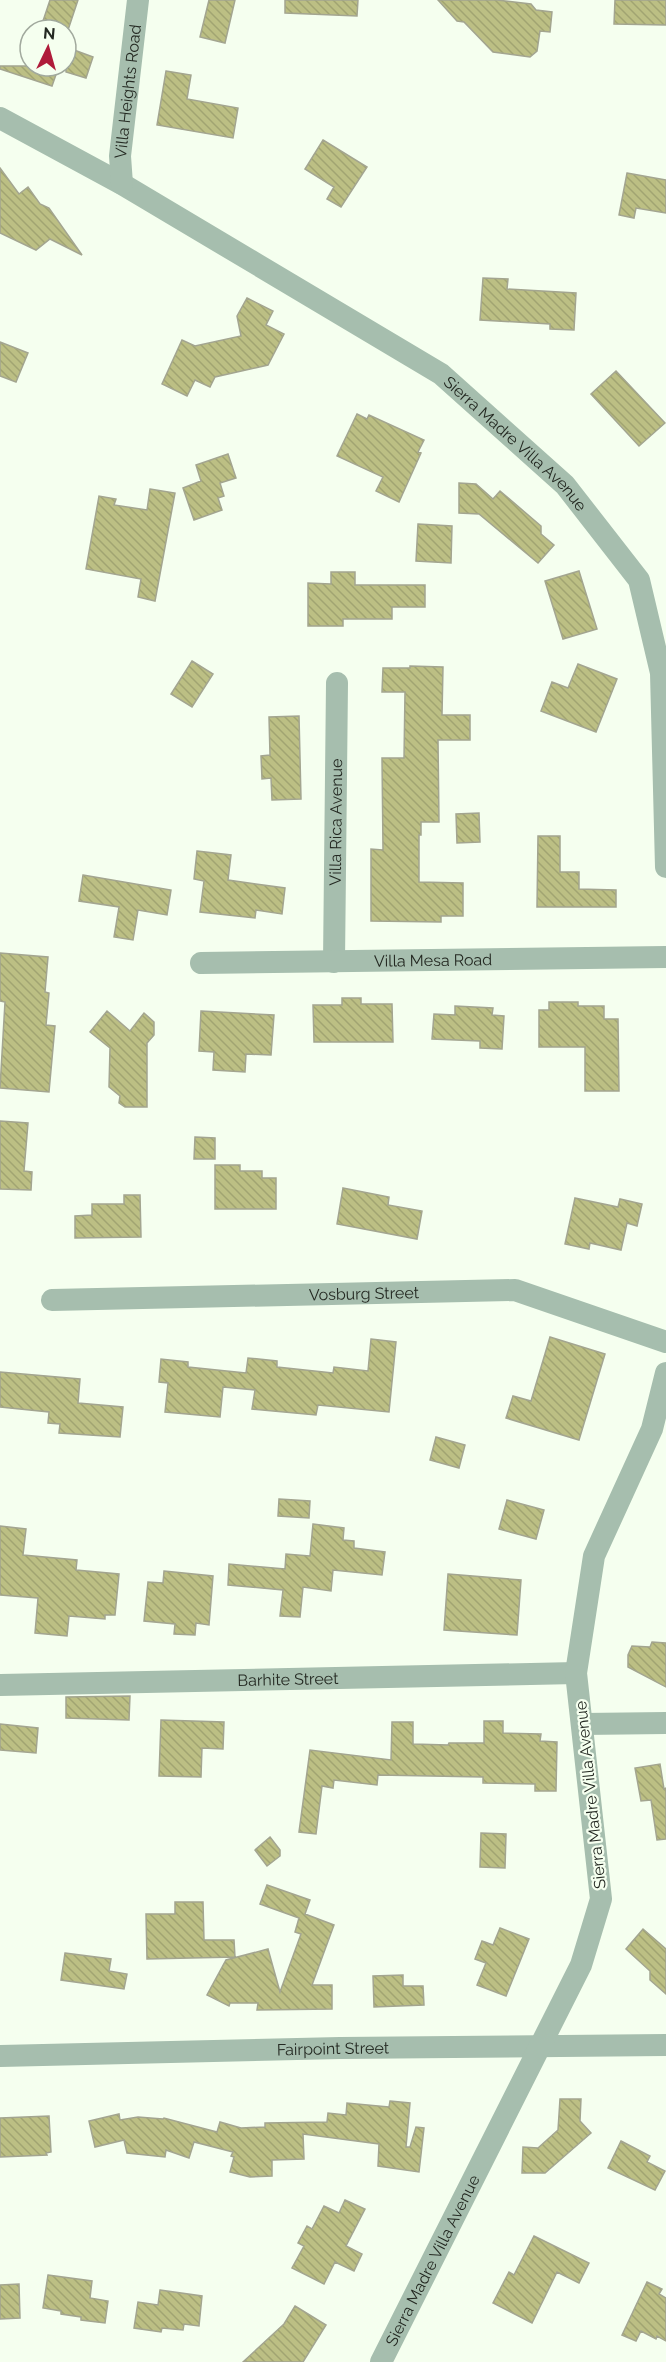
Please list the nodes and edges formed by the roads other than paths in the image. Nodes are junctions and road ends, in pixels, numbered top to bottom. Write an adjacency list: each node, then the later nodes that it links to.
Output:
1 (138, 0): 3 (street, Villa Heights Road)
2 (0, 118): 3 (street, Sierra Madre Villa Avenue)
3 (122, 184): 4 (street, Sierra Madre Villa Avenue)
4 (664, 673): 6 (street, Sierra Madre Villa Avenue)
5 (337, 683): 8 (street, Villa Rica Avenue)
6 (666, 867)
7 (666, 957): 8 (street, Villa Mesa Road)
8 (334, 962): 9 (street, Villa Mesa Road)
9 (201, 963)
10 (52, 1300): 11 (street, Vosburg Street)
11 (666, 1342)
12 (666, 1374): 13 (street, Sierra Madre Villa Avenue)
13 (576, 1673): 14 (street, Barhite Street); 16 (street, Sierra Madre Villa Avenue)
14 (0, 1685)
15 (666, 1723): 16 (street)
16 (582, 1724): 18 (street, Sierra Madre Villa Avenue)
17 (666, 2045): 18 (street, Fairpoint Street)
18 (538, 2047): 19 (street, Fairpoint Street); 20 (street, Sierra Madre Villa Avenue)
19 (0, 2056)
20 (381, 2362)

